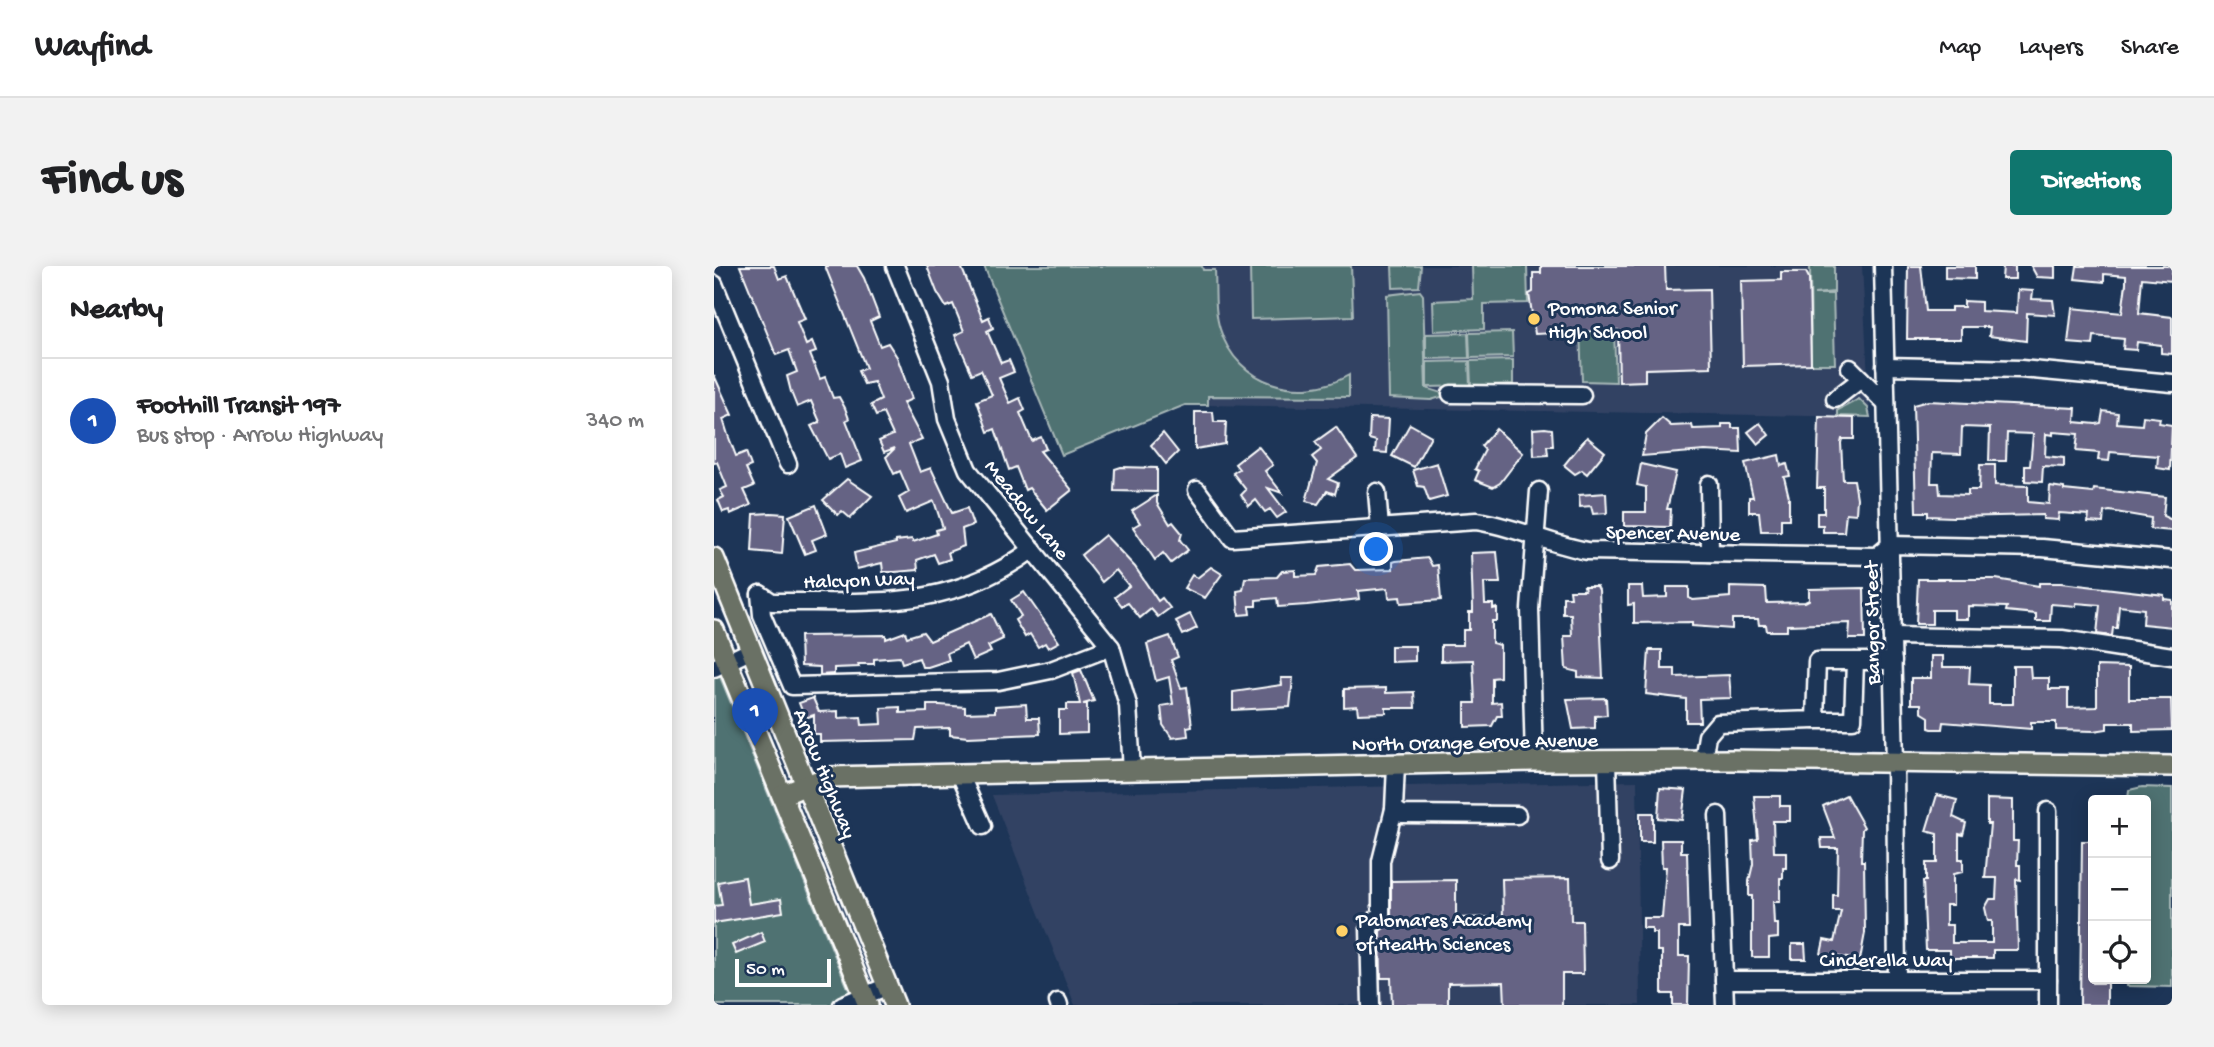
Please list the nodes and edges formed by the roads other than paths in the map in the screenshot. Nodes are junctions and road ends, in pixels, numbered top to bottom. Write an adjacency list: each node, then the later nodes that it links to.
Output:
1 (895, 266): 18 (street, Meadow Lane)
2 (1883, 266): 4 (street, Bangor Street)
3 (714, 284): 10 (street)
4 (1885, 366): 5 (street); 9 (street, Bangor Street)
5 (2172, 383)
6 (1451, 394): 7 (street)
7 (1582, 395)
8 (1835, 399): 9 (street)
9 (1886, 404): 17 (street, Bangor Street)
10 (788, 464)
11 (1709, 484): 19 (street)
12 (1197, 490): 15 (street, Spencer Avenue)
13 (1539, 491): 16 (street)
14 (1377, 492): 15 (street)
15 (1380, 527): 16 (street, Spencer Avenue)
16 (1534, 536): 19 (street, Spencer Avenue); 32 (street)
17 (1890, 545): 19 (street, Spencer Avenue); 21 (street, Spencer Avenue); 23 (street, Bangor Street)
18 (1033, 549): 24 (street, Meadow Lane); 24 (street, Halcyon Way)
19 (1710, 553)
20 (714, 558): 25 (main road, Arrow Highway)
21 (2172, 560)
22 (714, 630): 29 (main road)
23 (1892, 636): 26 (street); 28 (street, Bangor Street)
24 (1111, 647): 37 (street, Meadow Lane)
25 (752, 650): 29 (street); 39 (main road, Arrow Highway)
26 (2172, 656)
27 (1855, 661): 28 (street); 30 (street); 30 (street)
28 (1893, 661): 34 (street, Bangor Street)
29 (721, 665): 40 (main road)
30 (1815, 720): 31 (street)
31 (1703, 760): 33 (main road, North Orange Grove Avenue); 34 (main road, North Orange Grove Avenue)
32 (1534, 761): 33 (main road, North Orange Grove Avenue); 35 (main road, North Orange Grove Avenue)
33 (1607, 761): 46 (street)
34 (1895, 763): 36 (main road, North Orange Grove Avenue); 47 (street, Bangor Street)
35 (1395, 765): 37 (main road, North Orange Grove Avenue); 41 (street)
36 (2172, 766)
37 (1132, 771): 38 (main road, North Orange Grove Avenue)
38 (960, 774): 39 (main road, North Orange Grove Avenue); 45 (street)
39 (806, 784): 40 (main road, North Orange Grove Avenue); 50 (main road, Arrow Highway)
40 (782, 794): 51 (main road)
41 (1394, 809): 44 (street); 54 (street)
42 (2048, 811): 49 (street)
43 (1718, 815): 48 (street)
44 (1517, 816)
45 (983, 826)
46 (1610, 861)
47 (1897, 979): 48 (street, Cinderella Way); 49 (street, Cinderella Way)
48 (1724, 980): 55 (street)
49 (2048, 980): 56 (street)
50 (888, 986): 51 (street); 53 (main road, Arrow Highway)
51 (866, 1000): 52 (street)
52 (842, 1005)
53 (895, 1005)
54 (1371, 1005)
55 (1725, 1005)
56 (2048, 1005)

